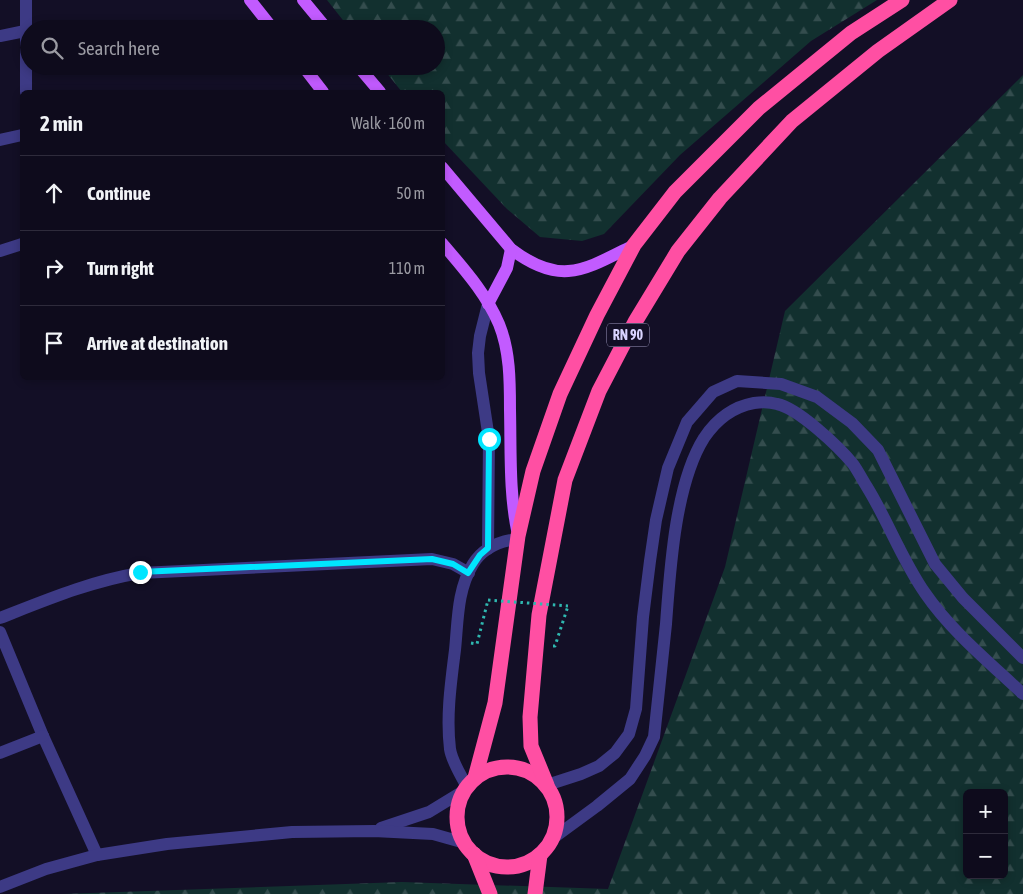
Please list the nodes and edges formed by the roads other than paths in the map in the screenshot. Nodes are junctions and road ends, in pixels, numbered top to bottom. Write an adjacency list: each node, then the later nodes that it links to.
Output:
1 (26, 0): 6 (street)
2 (250, 0): 7 (main road)
3 (302, 0): 8 (main road)
4 (902, 0): 21 (highway, RN 90)
5 (950, 0): 36 (highway, RN 90)
6 (25, 20)
7 (266, 20)
8 (319, 20)
9 (20, 32): 10 (street)
10 (0, 36)
11 (26, 75): 14 (street)
12 (310, 75): 15 (main road)
13 (366, 75): 16 (main road)
14 (26, 90)
15 (321, 90)
16 (378, 90)
17 (20, 135): 18 (street)
18 (0, 140)
19 (445, 171): 23 (main road)
20 (20, 245): 24 (street)
21 (634, 245): 23 (main road); 26 (highway, RN 90)
22 (445, 247): 25 (main road)
23 (511, 249): 25 (main road)
24 (0, 251)
25 (488, 304): 26 (main road); 27 (street)
26 (518, 538): 27 (street); 35 (highway, RN 90)
27 (488, 548): 28 (street)
28 (468, 573): 29 (street); 35 (street)
29 (0, 618)
30 (0, 632): 33 (street)
31 (1023, 658): 36 (street)
32 (1023, 694): 38 (street)
33 (43, 736): 34 (street); 40 (street)
34 (0, 752)
35 (469, 785): 36 (highway); 37 (street); 39 (highway)
36 (547, 785): 38 (highway)
37 (374, 830): 39 (street); 40 (street)
38 (552, 839): 41 (highway)
39 (469, 849): 41 (highway); 43 (highway)
40 (96, 854): 42 (street)
41 (540, 855): 44 (highway)
42 (0, 887)
43 (490, 894)
44 (535, 894)

